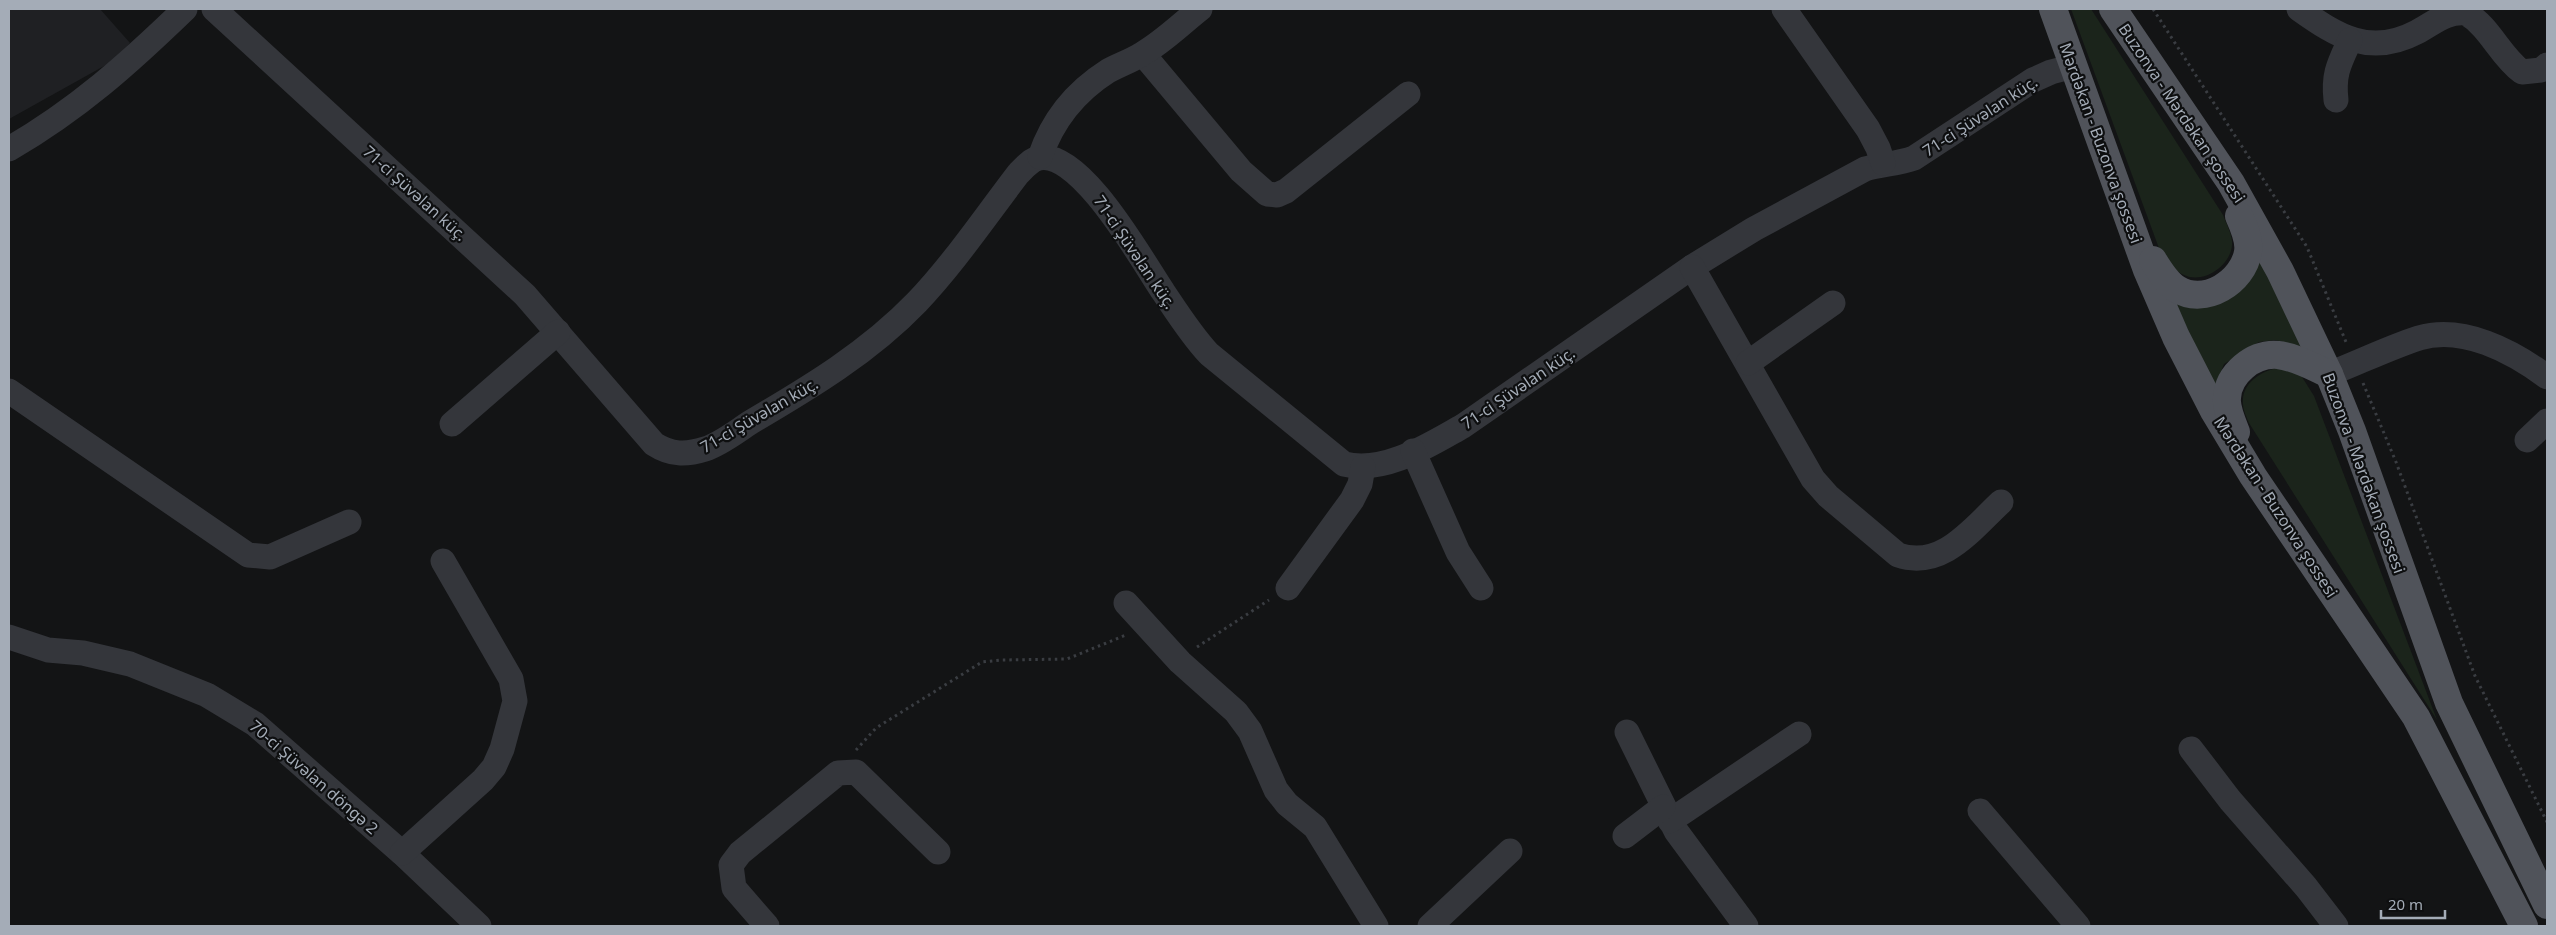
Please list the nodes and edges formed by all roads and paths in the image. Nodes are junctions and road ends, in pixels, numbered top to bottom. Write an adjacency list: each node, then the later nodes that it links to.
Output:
1 (185, 9): 16 (street)
2 (214, 9): 22 (street, 71-ci Şüvəlan küç.)
3 (1200, 9): 10 (street)
4 (1784, 9): 18 (street)
5 (2053, 9): 12 (main road, Mərdəkan - Buzonva şossesi)
6 (2113, 9): 15 (main road, Buzonva - Mərdəkan şossesi)
7 (2300, 9): 9 (street)
8 (2457, 10): 9 (street); 11 (street)
9 (2350, 40): 14 (street)
10 (1143, 54): 13 (street); 17 (street)
11 (2547, 65)
12 (2074, 66): 18 (street, 71-ci Şüvəlan küç.); 19 (main road, Mərdəkan - Buzonva şossesi)
13 (1408, 94)
14 (2336, 100)
15 (2206, 143): 19 (main road); 24 (main road, Buzonva - Mərdəkan şossesi)
16 (9, 149)
17 (1040, 157): 22 (street, 71-ci Şüvəlan küç.); 31 (street, 71-ci Şüvəlan küç.)
18 (1883, 163): 20 (street, 71-ci Şüvəlan küç.)
19 (2114, 183): 32 (main road, Mərdəkan - Buzonva şossesi)
20 (1692, 267): 23 (street); 30 (street, 71-ci Şüvəlan küç.)
21 (1833, 304): 23 (street)
22 (558, 332): 28 (street)
23 (1748, 363): 33 (street)
24 (2329, 374): 25 (street); 32 (main road); 52 (main road, Buzonva - Mərdəkan şossesi)
25 (2547, 377)
26 (9, 391): 34 (street)
27 (2547, 422): 29 (street)
28 (452, 424)
29 (2527, 440)
30 (1413, 451): 31 (street, 71-ci Şüvəlan küç.); 37 (street)
31 (1363, 467): 36 (street)
32 (2253, 476): 60 (main road, Mərdəkan - Buzonva şossesi)
33 (2001, 502)
34 (349, 522)
35 (443, 561): 51 (street)
36 (1288, 588): 41 (path)
37 (1481, 588)
38 (1126, 603): 39 (street)
39 (1143, 622): 41 (street); 45 (path)
40 (9, 637): 51 (street, 70-ci Şüvəlan döngə 2)
41 (1180, 662): 55 (street)
42 (1627, 732): 47 (street)
43 (1799, 734): 47 (street)
44 (2191, 749): 59 (street)
45 (846, 772): 50 (street); 54 (street)
46 (1980, 811): 58 (street)
47 (1667, 814): 48 (street); 57 (street)
48 (1625, 836)
49 (1510, 851): 56 (street)
50 (938, 852)
51 (402, 853): 53 (street, 70-ci Şüvəlan döngə 2)
52 (2547, 905)
53 (479, 926)
54 (767, 926)
55 (1376, 926)
56 (1430, 926)
57 (1746, 926)
58 (2078, 926)
59 (2336, 926)
60 (2524, 926)

